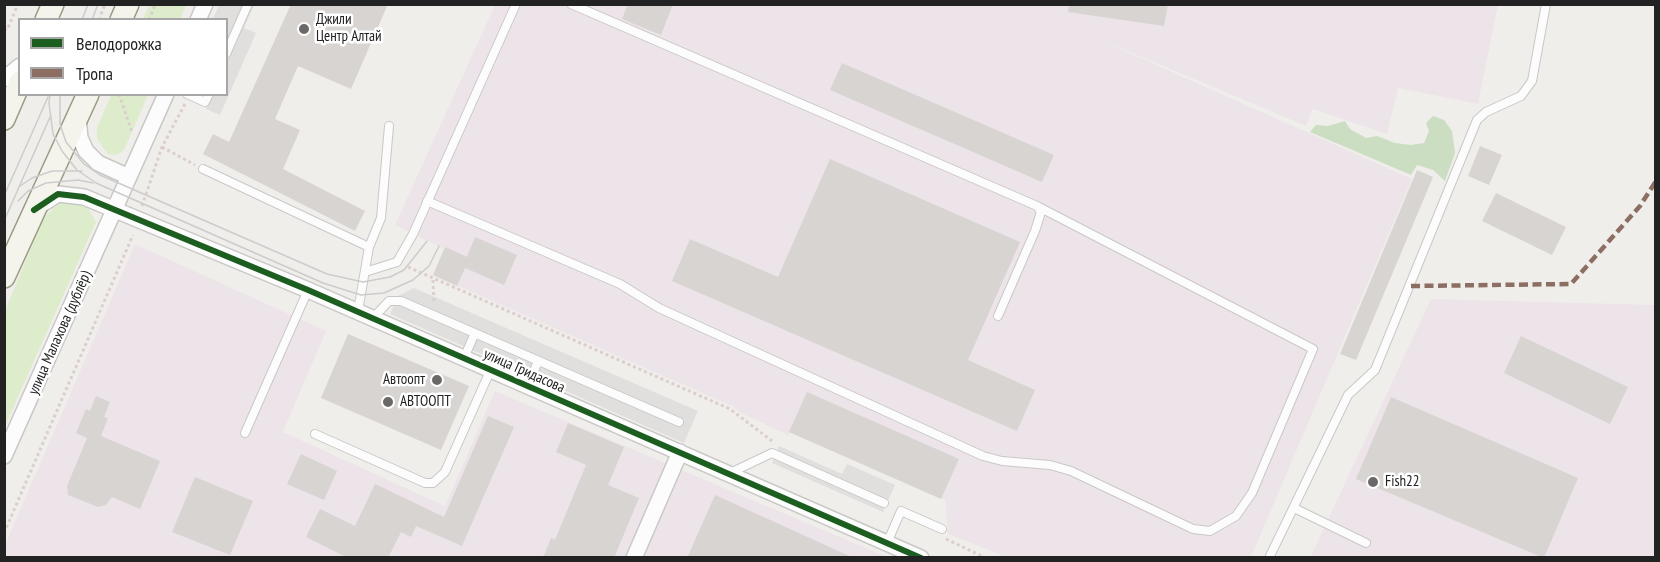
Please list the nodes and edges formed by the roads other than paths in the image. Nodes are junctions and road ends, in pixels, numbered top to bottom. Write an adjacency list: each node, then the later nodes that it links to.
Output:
1 (53, 4): 8 (main road)
2 (128, 4): 9 (main road)
3 (205, 4): 10 (street)
4 (248, 4): 11 (lane)
5 (516, 4): 24 (lane)
6 (571, 4): 25 (lane)
7 (1546, 4): 47 (lane)
8 (47, 18)
9 (122, 18)
10 (199, 18)
11 (228, 49)
12 (18, 68): 13 (street)
13 (4, 79)
14 (18, 87): 20 (main road)
15 (87, 96): 19 (main road)
16 (165, 96): 23 (street, улица Малахова (дублёр))
17 (191, 96): 18 (lane)
18 (208, 96)
19 (78, 116): 23 (street); 27 (main road)
20 (4, 119)
21 (389, 126): 28 (lane)
22 (203, 169): 28 (lane)
23 (129, 177): 26 (street, улица Малахова (дублёр))
24 (427, 201): 25 (lane); 29 (lane)
25 (1037, 206): 33 (lane)
26 (115, 209): 27 (street, улица Гридасова); 31 (street, улица Гридасова); 44 (street, улица Малахова (дублёр))
27 (34, 210): 30 (main road)
28 (369, 247): 29 (lane)
29 (365, 272): 32 (lane)
30 (4, 277)
31 (308, 290): 32 (street, улица Гридасова); 41 (lane)
32 (358, 312): 34 (street, улица Гридасова)
33 (998, 316)
34 (373, 318): 35 (lane); 36 (street, улица Гридасова)
35 (475, 333): 36 (lane); 37 (lane)
36 (464, 358): 38 (street, улица Гридасова)
37 (538, 361): 39 (lane); 40 (lane)
38 (490, 369): 39 (street, улица Гридасова); 42 (lane)
39 (528, 386): 43 (street, улица Гридасова)
40 (679, 422)
41 (245, 433)
42 (315, 434)
43 (680, 452): 45 (street, улица Гридасова); 51 (street)
44 (4, 456)
45 (730, 473): 46 (lane); 49 (street, улица Гридасова)
46 (884, 503)
47 (1294, 508): 50 (lane); 53 (lane)
48 (942, 529): 49 (lane)
49 (887, 543): 52 (street, улица Гридасова)
50 (1366, 543)
51 (634, 558)
52 (921, 558)
53 (1269, 558)

